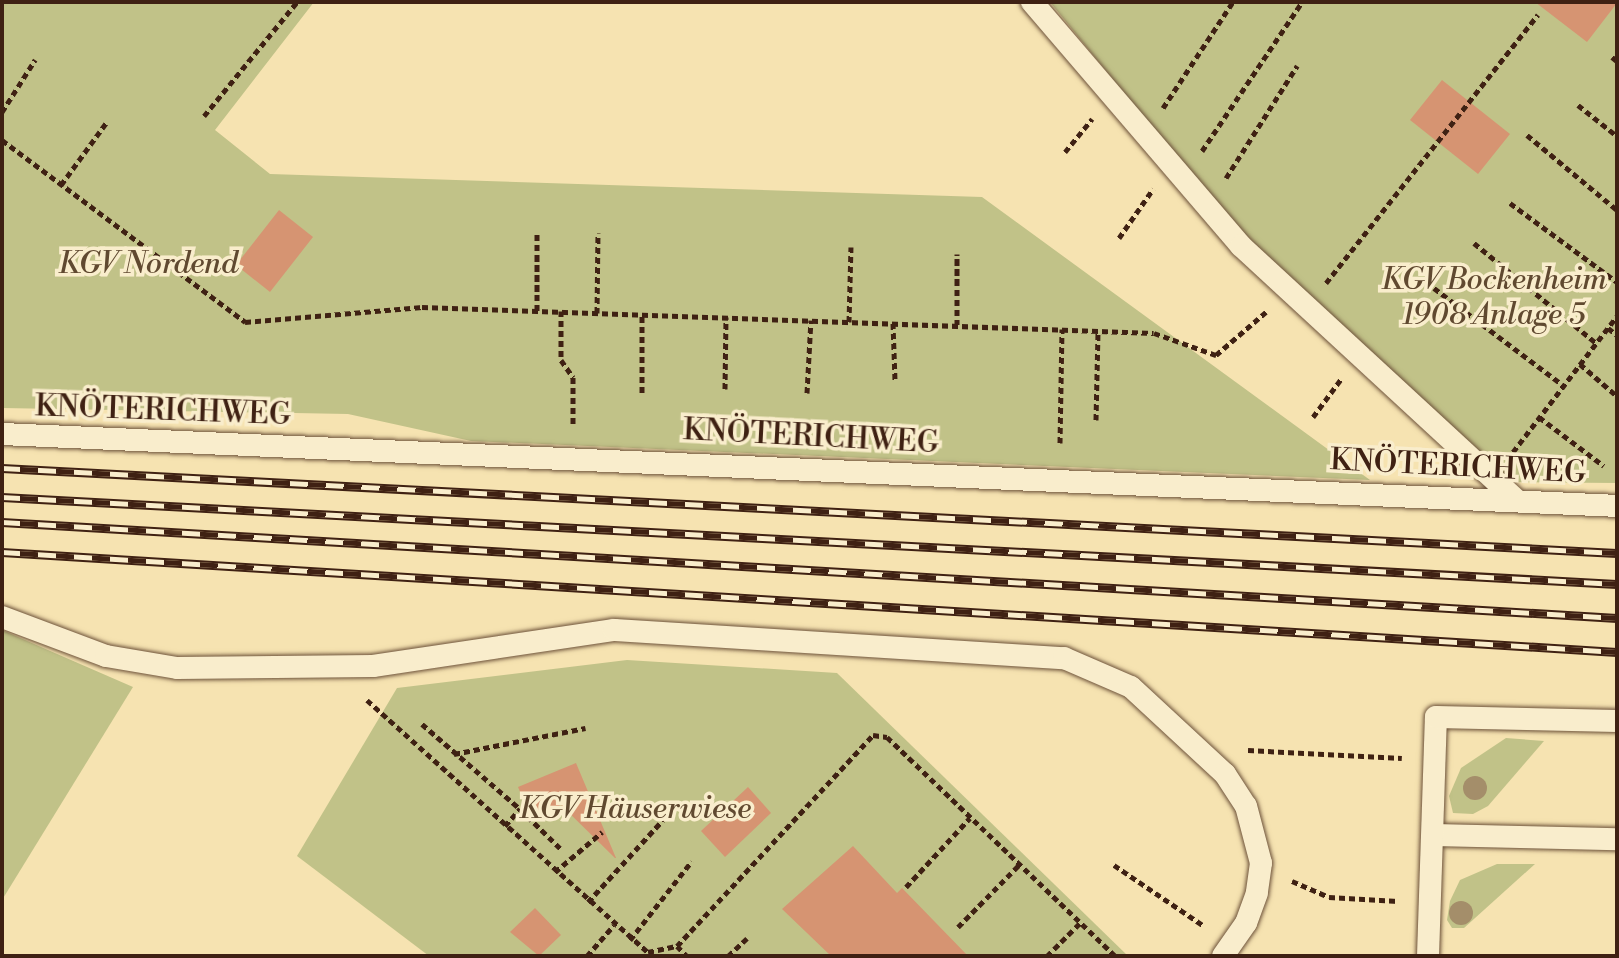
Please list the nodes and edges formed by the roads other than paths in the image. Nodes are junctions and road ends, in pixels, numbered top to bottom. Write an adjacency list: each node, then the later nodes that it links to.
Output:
1 (1032, 2): 3 (lane)
2 (2, 434): 3 (lane, KNÖTERICHWEG)
3 (1515, 499): 4 (lane, KNÖTERICHWEG)
4 (1617, 506)
5 (2, 617): 9 (lane)
6 (1617, 721): 7 (lane)
7 (1434, 835): 8 (lane); 10 (lane)
8 (1617, 839)
9 (1227, 950)
10 (1428, 956)

